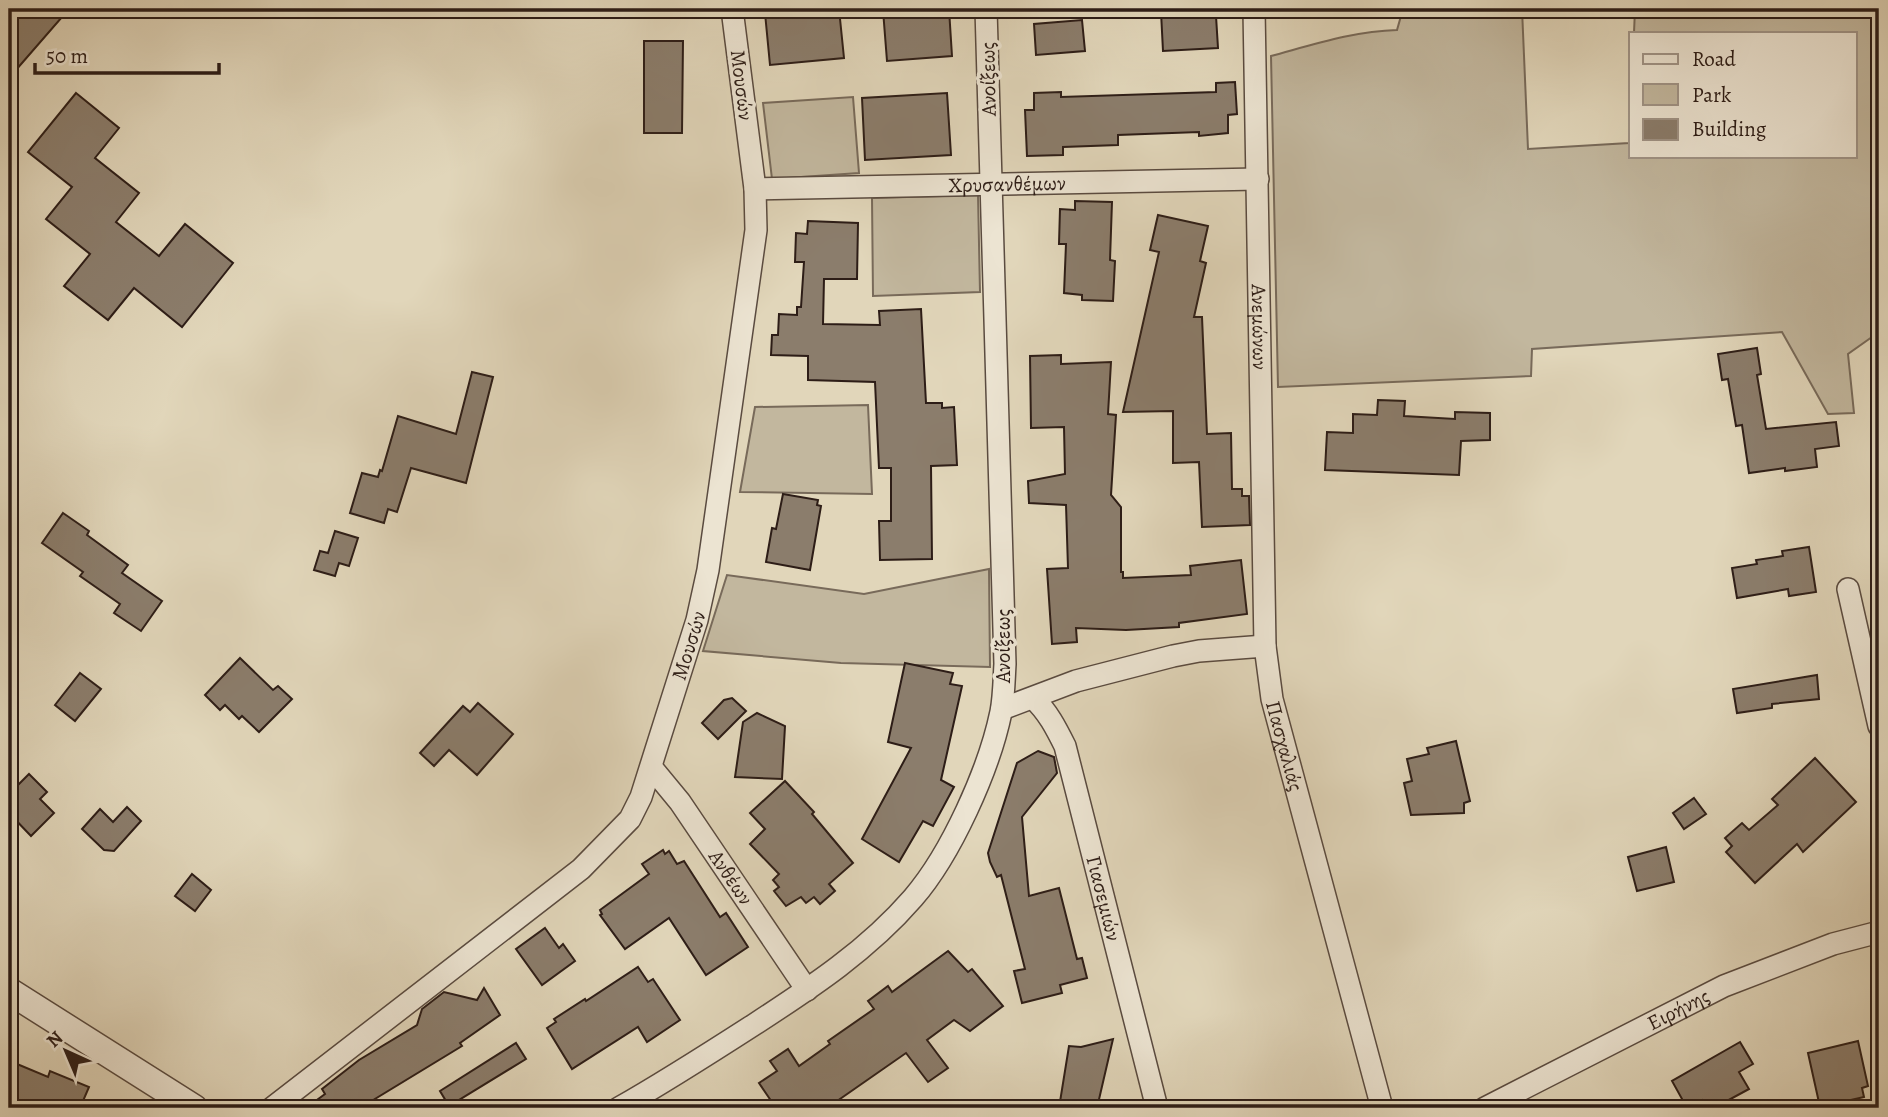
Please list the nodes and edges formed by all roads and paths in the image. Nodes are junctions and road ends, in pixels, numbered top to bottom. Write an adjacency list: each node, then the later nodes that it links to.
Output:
1 (732, 9): 6 (street, Μουσών)
2 (986, 9): 5 (street, Ανοίξεως)
3 (1254, 9): 4 (street, Ανεμώνων)
4 (1258, 179): 5 (street, Χρυσανθέμων); 8 (street, Ανεμώνων)
5 (990, 184): 6 (street, Χρυσανθέμων); 10 (street, Ανοίξεως)
6 (755, 189): 12 (street, Μουσών)
7 (1848, 589): 11 (street)
8 (1265, 646): 9 (street); 20 (street, Πασχαλιάς)
9 (1033, 698): 10 (street); 19 (street, Γιασεμιών)
10 (1002, 709): 14 (street, Ανοίξεως)
11 (1879, 726)
12 (652, 768): 14 (street, Ανθέων); 17 (street, Μουσών)
13 (1879, 932): 21 (street, Ειρήνης)
14 (807, 990): 18 (street, Ανοίξεως)
15 (9, 991): 16 (street)
16 (194, 1108)
17 (272, 1108)
18 (619, 1108)
19 (1157, 1108)
20 (1381, 1108)
21 (1485, 1108)

